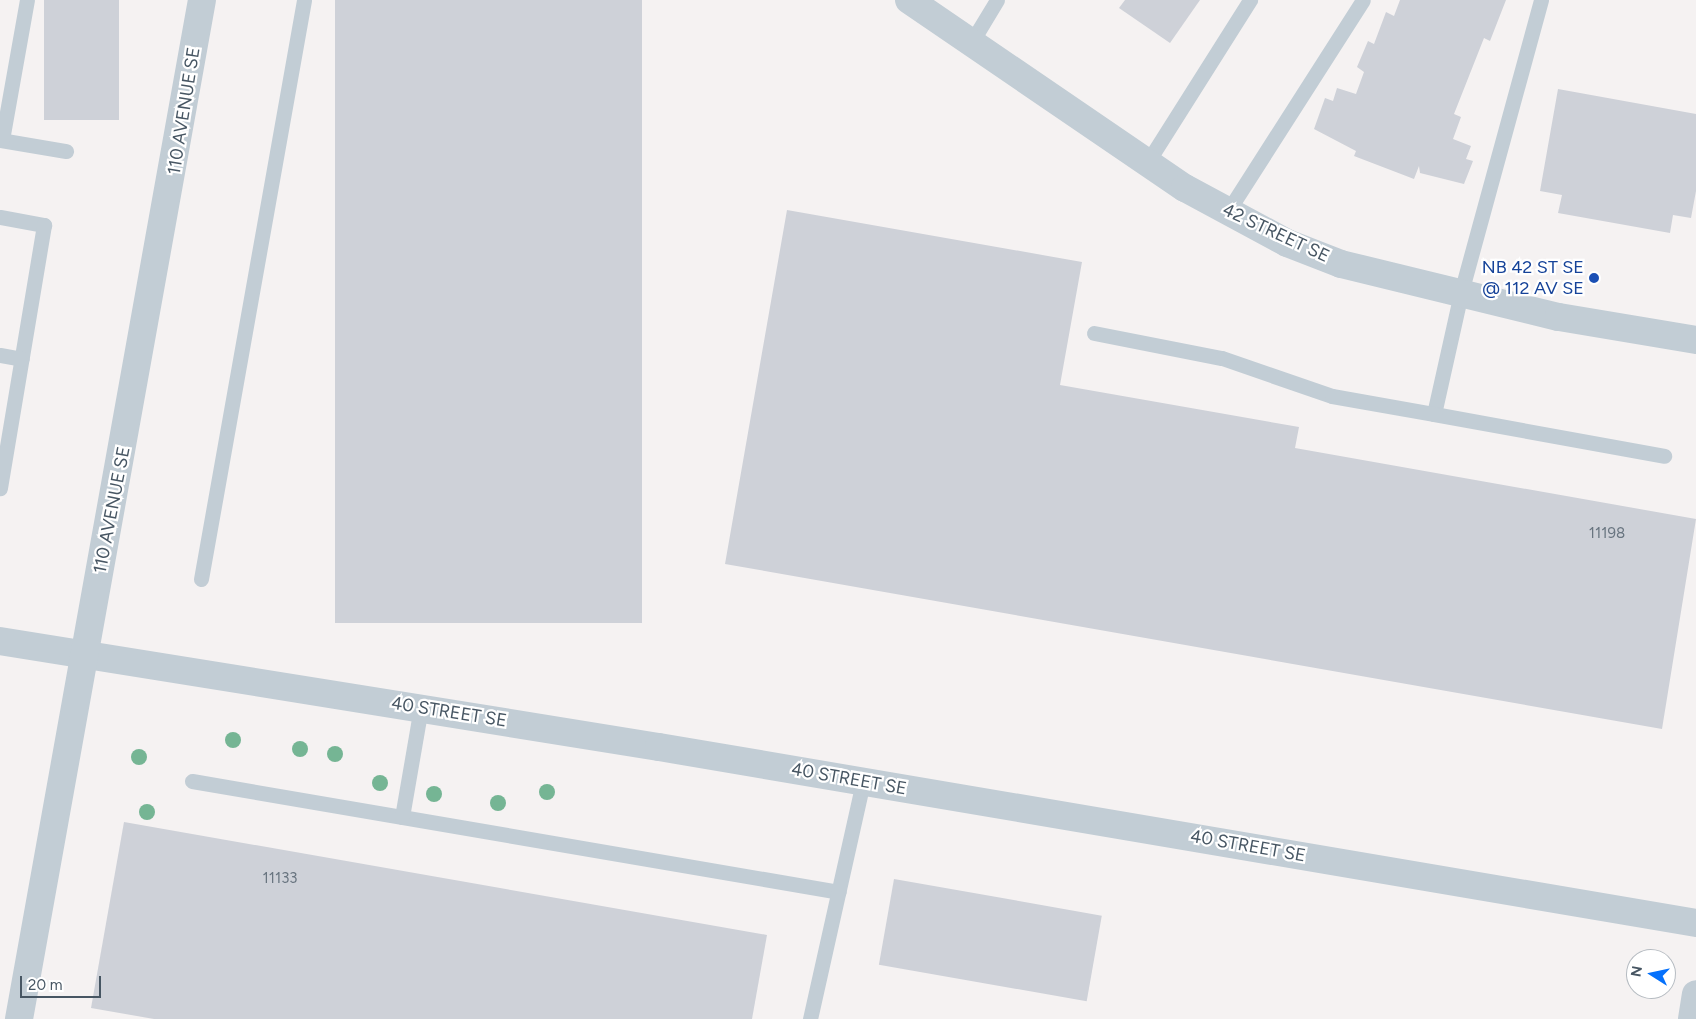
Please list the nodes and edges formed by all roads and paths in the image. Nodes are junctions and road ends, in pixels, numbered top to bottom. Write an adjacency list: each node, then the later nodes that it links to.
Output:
1 (27, 0): 10 (lane)
2 (202, 0): 26 (street, 110 AVENUE SE)
3 (304, 0): 24 (lane)
4 (909, 0): 9 (street, 42 STREET SE)
5 (997, 0): 9 (lane)
6 (1250, 0): 12 (lane)
7 (1363, 0): 13 (lane)
8 (1541, 0): 15 (lane)
9 (971, 42): 12 (street, 42 STREET SE)
10 (1, 140): 11 (lane)
11 (66, 151)
12 (1147, 162): 13 (street, 42 STREET SE)
13 (1228, 211): 15 (street, 42 STREET SE)
14 (0, 217): 19 (lane)
15 (1461, 293): 17 (street, 42 STREET SE); 20 (lane)
16 (1094, 334): 20 (lane)
17 (1696, 340)
18 (0, 355): 19 (lane)
19 (22, 359): 22 (lane)
20 (1434, 414): 21 (lane)
21 (1664, 456)
22 (1, 471): 23 (lane)
23 (0, 488)
24 (201, 579)
25 (0, 641): 26 (street, 40 STREET SE)
26 (85, 656): 27 (street, 40 STREET SE); 34 (street, 110 AVENUE SE)
27 (421, 707): 29 (street, 40 STREET SE); 30 (lane)
28 (192, 781): 30 (lane)
29 (863, 781): 31 (lane); 32 (street, 40 STREET SE)
30 (402, 817): 31 (lane)
31 (839, 892): 35 (lane)
32 (1696, 923)
33 (1696, 994): 36 (street)
34 (19, 1019)
35 (810, 1019)
36 (1692, 1019)

